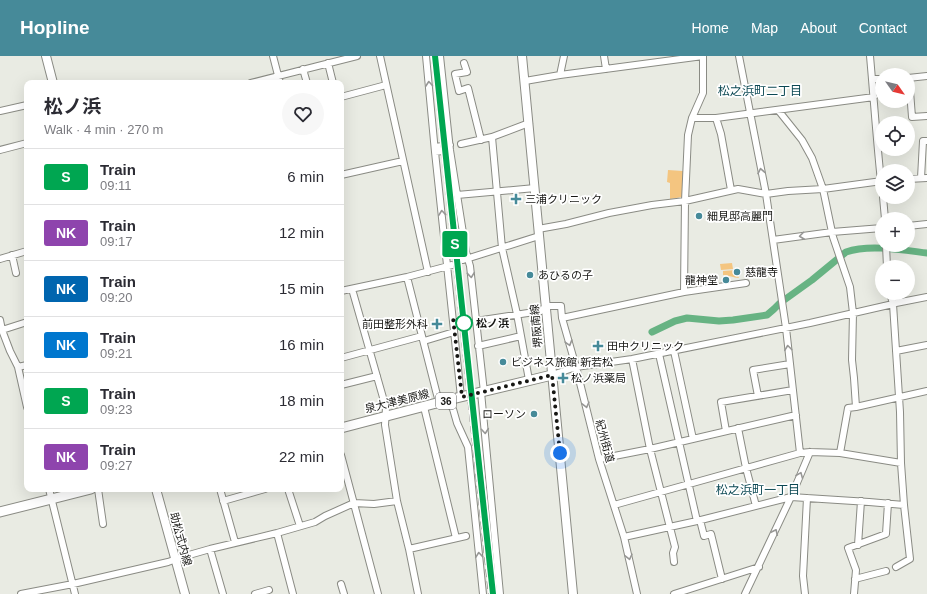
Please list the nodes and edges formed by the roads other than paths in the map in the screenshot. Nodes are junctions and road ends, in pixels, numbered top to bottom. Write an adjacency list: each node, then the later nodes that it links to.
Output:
1 (46, 56): 23 (main road)
2 (273, 56): 18 (street)
3 (357, 56): 14 (street)
4 (380, 56): 29 (street)
5 (426, 56): 48 (street, one-way to 5)
6 (440, 56): 46 (street)
7 (522, 56): 28 (main road, 堺阪南線)
8 (564, 56): 19 (street)
9 (604, 56): 17 (street)
10 (703, 56): 13 (street); 38 (street)
11 (739, 56): 36 (street)
12 (870, 56): 22 (street)
13 (683, 57): 17 (street)
14 (328, 63): 16 (street); 27 (street)
15 (464, 63): 42 (street)
16 (303, 69): 18 (street); 26 (street)
17 (606, 69): 19 (street)
18 (278, 76): 24 (street); 25 (street)
19 (560, 76): 28 (street)
20 (927, 76): 21 (street)
21 (915, 77)
22 (872, 79): 31 (street)
23 (52, 80)
24 (262, 80)
25 (279, 80)
26 (306, 80)
27 (331, 80)
28 (525, 82): 40 (main road, 堺阪南線)
29 (386, 85): 30 (street); 49 (street)
30 (344, 96)
31 (874, 97): 34 (street); 50 (street)
32 (24, 106): 35 (street)
33 (911, 108): 37 (street)
34 (778, 110): 36 (street); 55 (street)
35 (0, 111)
36 (750, 114): 39 (street); 58 (street, one-way to 36)
37 (927, 116)
38 (692, 118): 39 (street); 60 (street)
39 (716, 118): 56 (street)
40 (529, 123): 41 (street); 54 (main road, 堺阪南線)
41 (492, 137): 42 (street); 57 (street)
42 (481, 140): 45 (street)
43 (927, 141): 52 (street)
44 (24, 144): 47 (street)
45 (461, 144)
46 (450, 148): 48 (street); 59 (street)
47 (0, 150)
48 (435, 150): 72 (street, one-way to 48)
49 (403, 161): 51 (street); 73 (street)
50 (880, 164)
51 (344, 174)
52 (924, 178)
53 (875, 182): 55 (street)
54 (535, 188): 57 (street); 65 (main road, 堺阪南線)
55 (823, 189): 58 (street); 64 (street)
56 (731, 190): 58 (street); 60 (street)
57 (497, 191): 59 (street); 67 (street)
58 (766, 194): 66 (street)
59 (457, 195): 71 (street)
60 (685, 201): 65 (street); 79 (street)
61 (927, 224): 62 (street)
62 (915, 225)
63 (875, 229): 64 (street)
64 (832, 232): 66 (street, one-way to 66); 84 (street)
65 (539, 233): 67 (street); 83 (main road, 堺阪南線)
66 (773, 240): 90 (street)
67 (502, 248): 71 (street); 85 (street)
68 (24, 252): 69 (street)
69 (12, 255): 70 (street); 74 (street)
70 (0, 259)
71 (466, 260): 88 (street, one-way to 88)
72 (449, 266): 73 (street); 92 (street)
73 (428, 272): 75 (street)
74 (16, 273)
75 (407, 277): 77 (street); 94 (street)
76 (746, 283): 79 (street)
77 (352, 289): 78 (street); 97 (street)
78 (344, 290)
79 (684, 292): 86 (street)
80 (927, 297): 82 (street)
81 (892, 300): 82 (street)
82 (893, 304): 84 (street); 99 (street)
83 (546, 306): 85 (street); 86 (street, 紀州街道); 107 (main road, 堺阪南線)
84 (853, 313): 90 (street); 120 (street)
85 (517, 314): 88 (street); 93 (street)
86 (562, 318): 106 (street, 紀州街道, one-way to 106)
87 (0, 320): 91 (street)
88 (476, 322): 96 (street)
89 (24, 323): 91 (street)
90 (786, 328): 98 (street); 103 (street, one-way to 90)
91 (2, 330): 105 (street)
92 (454, 332): 94 (street); 116 (street)
93 (521, 336): 96 (street); 109 (street)
94 (423, 338): 97 (street); 118 (street)
95 (927, 345): 99 (street)
96 (478, 346): 113 (street)
97 (370, 351): 101 (street); 108 (street)
98 (674, 351): 100 (street); 126 (street)
99 (896, 351): 117 (street)
100 (659, 354): 102 (street); 127 (street)
101 (344, 357)
102 (632, 359): 106 (street); 128 (street)
103 (790, 364): 111 (street); 115 (street)
104 (24, 366): 105 (street)
105 (18, 367): 114 (street)
106 (576, 367): 107 (street); 132 (street, 紀州街道, one-way to 132)
107 (552, 375): 109 (main road, 泉大津美原線 / 36); 190 (main road, 堺阪南線)
108 (377, 376): 110 (street); 122 (street)
109 (529, 380): 113 (main road, 泉大津美原線 / 36)
110 (344, 384)
111 (793, 390): 115 (street); 121 (street)
112 (927, 391): 117 (street)
113 (482, 392): 116 (main road, 泉大津美原線 / 36); 189 (street, one-way to 189)
114 (24, 394)
115 (758, 396): 125 (street)
116 (462, 397): 118 (main road, 泉大津美原線 / 36)
117 (899, 397): 120 (street); 133 (street)
118 (444, 401): 119 (main road, 泉大津美原線 / 36); 188 (street, one-way to 118)
119 (424, 406): 122 (main road, 泉大津美原線 / 36); 164 (street)
120 (856, 407): 131 (street)
121 (796, 415): 124 (street); 130 (street)
122 (386, 416): 123 (main road, 泉大津美原線 / 36); 149 (street)
123 (344, 427)
124 (738, 428): 125 (street); 134 (street)
125 (726, 431): 126 (street)
126 (693, 439): 127 (street)
127 (679, 442): 128 (street); 136 (street)
128 (650, 450): 132 (street); 144 (street)
129 (810, 452): 130 (street); 131 (street); 145 (street, one-way to 129)
130 (800, 453): 134 (street)
131 (840, 454): 133 (street)
132 (599, 459): 153 (street, 紀州街道)
133 (901, 463): 154 (street)
134 (746, 468): 136 (street); 155 (street)
135 (344, 473): 151 (street)
136 (689, 484): 144 (street); 157 (street)
137 (51, 492): 147 (street)
138 (79, 492): 147 (main road)
139 (98, 492): 158 (street)
140 (157, 492): 169 (main road, 助松式内線)
141 (221, 492): 148 (street)
142 (254, 492): 148 (street)
143 (289, 492): 159 (street)
144 (660, 492): 153 (street); 160 (street)
145 (791, 497): 146 (street); 155 (street); 171 (street, one-way to 145)
146 (807, 498): 150 (street); 194 (street)
147 (52, 499): 156 (main road); 176 (street)
148 (223, 501): 165 (street)
149 (397, 501): 151 (street); 168 (street)
150 (861, 501): 152 (street); 166 (street)
151 (354, 503): 159 (street); 186 (street)
152 (888, 503): 154 (street); 166 (street)
153 (614, 505): 163 (street, 紀州街道)
154 (904, 505): 172 (street)
155 (756, 506): 157 (street)
156 (0, 512)
157 (699, 520): 160 (street); 174 (street)
158 (103, 524)
159 (300, 526): 161 (street)
160 (670, 527): 163 (street); 170 (street)
161 (277, 532): 165 (street); 184 (street)
162 (466, 536): 164 (street)
163 (624, 537): 191 (street, 紀州街道, one-way to 191)
164 (456, 538): 168 (street)
165 (235, 542): 167 (street)
166 (858, 545): 175 (street)
167 (210, 549): 169 (street); 182 (street)
168 (409, 549): 187 (street)
169 (175, 560): 176 (street); 181 (main road, 助松式内線)
170 (674, 562)
171 (759, 567): 174 (street); 193 (street)
172 (896, 567)
173 (886, 571): 175 (street)
174 (722, 579): 192 (street)
175 (855, 579): 195 (street)
176 (73, 584): 179 (street); 180 (street)
177 (341, 584): 185 (street)
178 (269, 590): 183 (street)
179 (21, 594)
180 (75, 594)
181 (185, 594)
182 (223, 594)
183 (258, 594)
184 (293, 594)
185 (344, 594)
186 (378, 594)
187 (418, 594)
188 (483, 594)
189 (500, 594)
190 (573, 594)
191 (637, 594)
192 (674, 594)
193 (745, 594)
194 (805, 594)
195 (854, 594)

